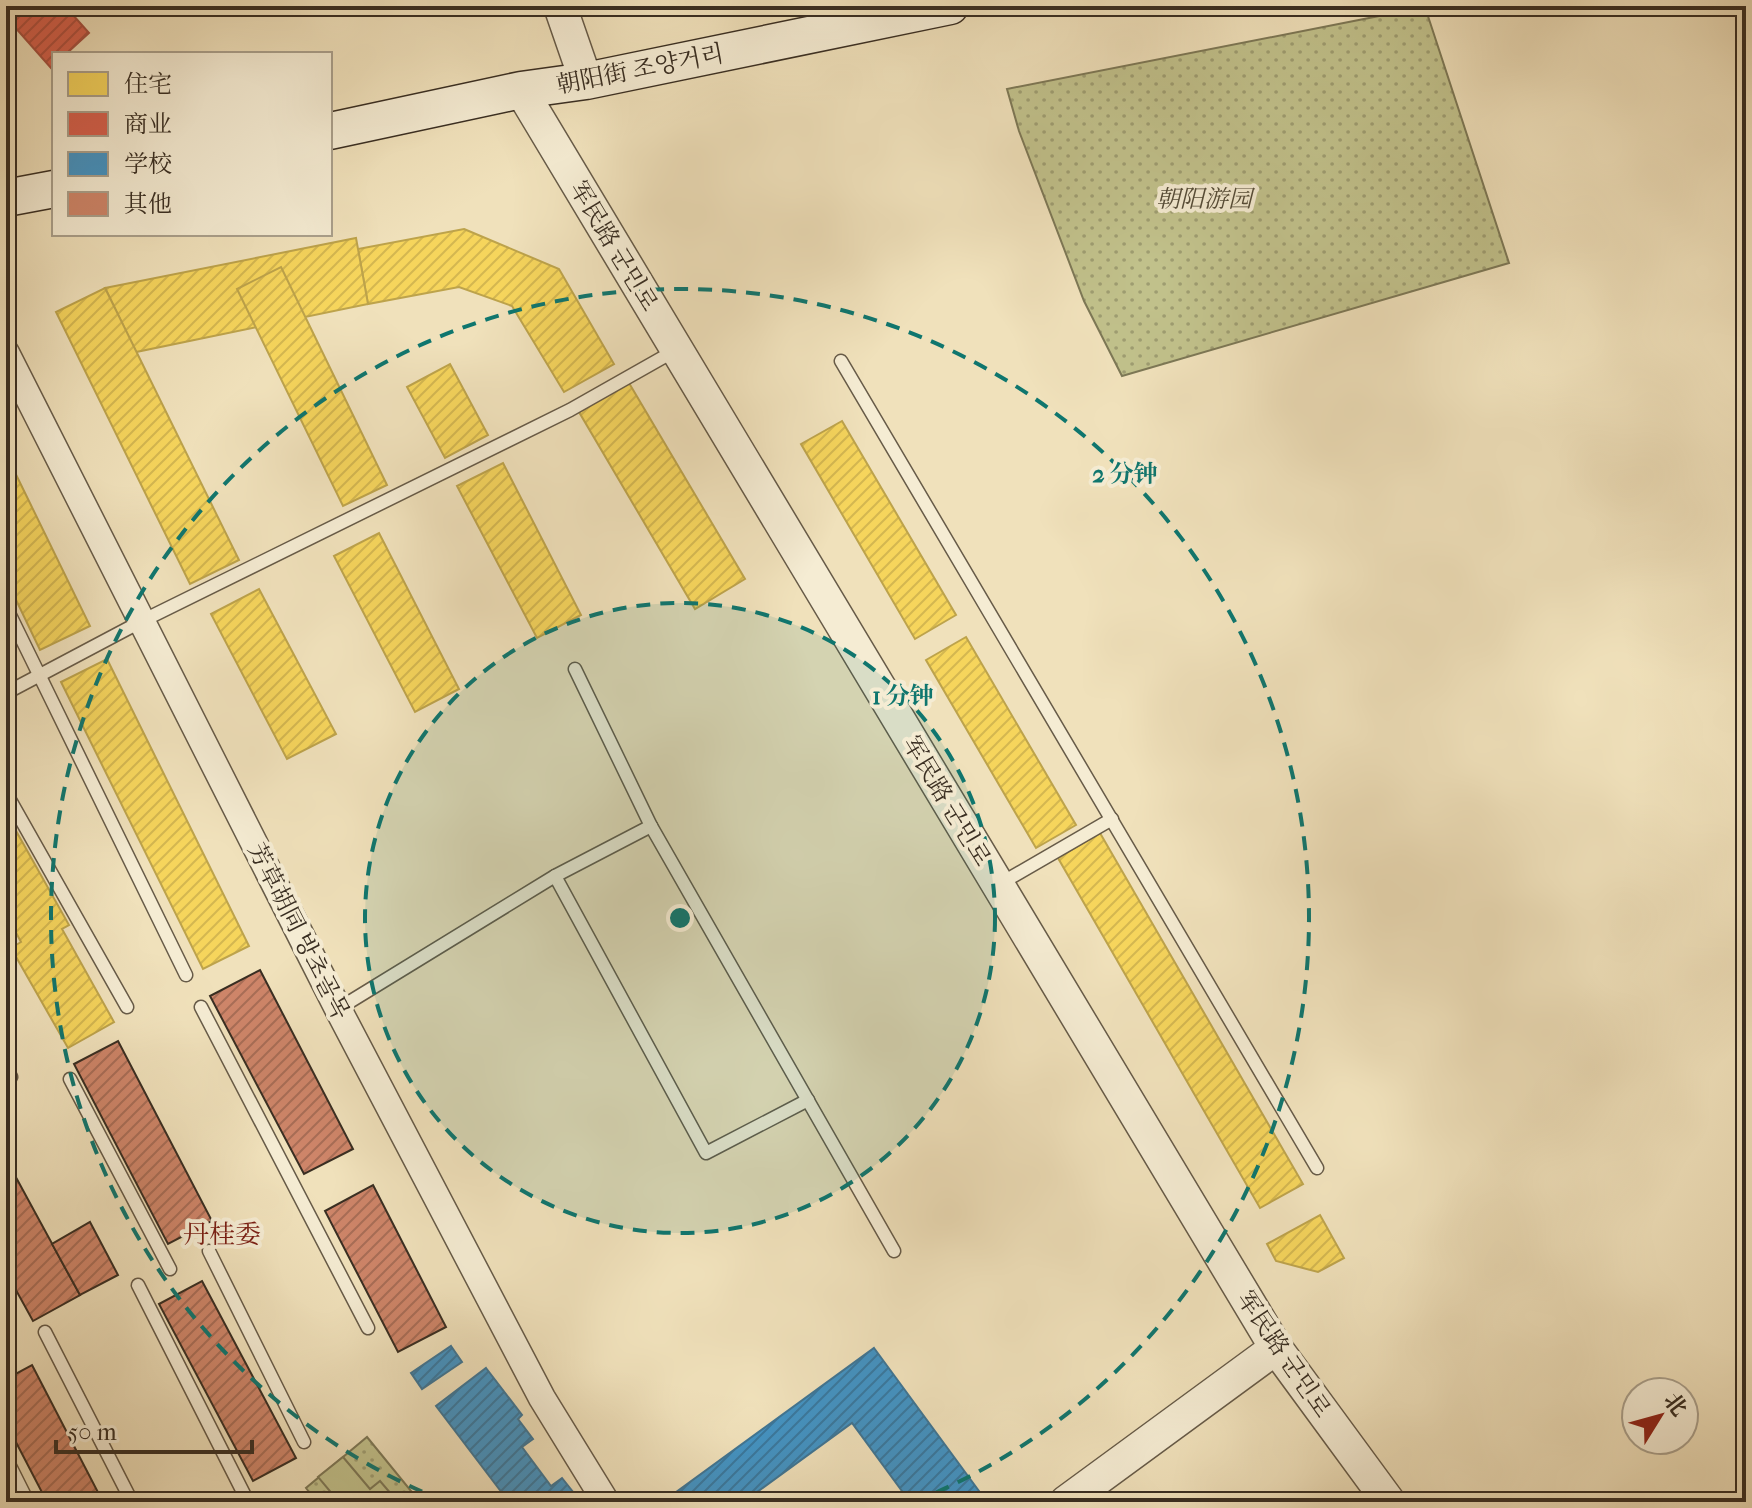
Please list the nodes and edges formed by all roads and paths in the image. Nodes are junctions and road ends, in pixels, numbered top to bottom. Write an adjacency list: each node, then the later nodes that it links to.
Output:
1 (560, 6): 3 (street)
2 (950, 6): 3 (main road, 朝阳街 조양거리)
3 (586, 81): 4 (main road, 朝阳街 조양거리)
4 (521, 90): 5 (main road, 朝阳街 조양거리); 8 (street, 军民路 군민로)
5 (332, 131)
6 (52, 189): 7 (main road)
7 (6, 198)
8 (676, 350): 12 (lane); 20 (street, 军民路 군민로)
9 (6, 353): 12 (street, 芳草胡同 방초골목)
10 (841, 361): 17 (lane)
11 (6, 607): 14 (lane)
12 (142, 621): 14 (lane); 24 (street, 芳草胡同 방초골목)
13 (575, 669): 18 (lane)
14 (39, 675): 15 (lane); 21 (lane)
15 (6, 693)
16 (6, 793): 22 (lane)
17 (1112, 819): 20 (lane); 27 (lane)
18 (651, 826): 19 (lane); 26 (lane)
19 (555, 876): 24 (lane); 26 (lane)
20 (998, 885): 34 (street, 军民路 군민로)
21 (186, 975)
22 (127, 1007)
23 (201, 1007): 32 (lane)
24 (338, 1009): 40 (street, 芳草胡同 방초골목)
25 (70, 1079): 30 (lane)
26 (808, 1100): 29 (lane)
27 (1317, 1168)
28 (209, 1251): 35 (lane)
29 (894, 1251)
30 (170, 1269)
31 (138, 1285): 37 (lane)
32 (368, 1328)
33 (45, 1332): 39 (lane)
34 (1276, 1348): 41 (street); 42 (street, 军民路 군민로)
35 (304, 1442)
36 (6, 1458): 38 (lane)
37 (245, 1496)
38 (28, 1502)
39 (132, 1502)
40 (606, 1502)
41 (1066, 1502)
42 (1389, 1502)

